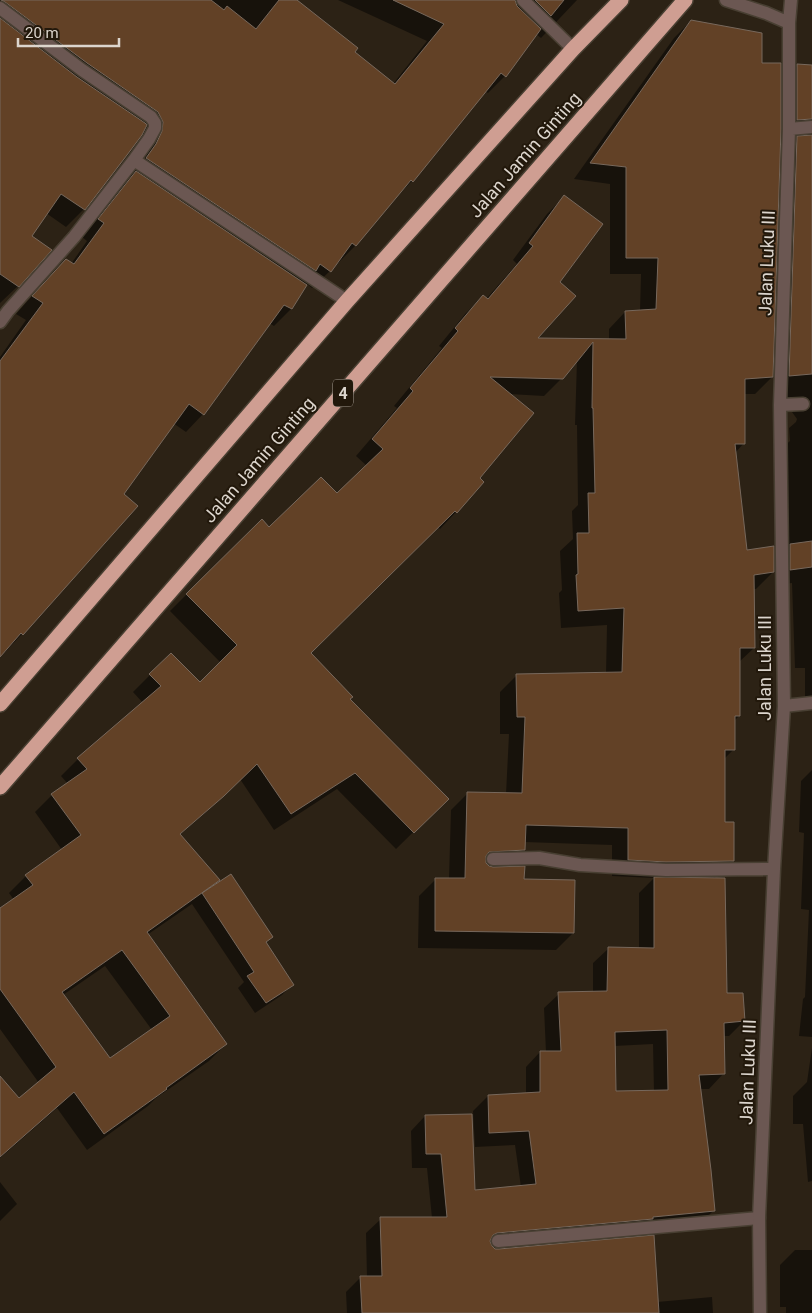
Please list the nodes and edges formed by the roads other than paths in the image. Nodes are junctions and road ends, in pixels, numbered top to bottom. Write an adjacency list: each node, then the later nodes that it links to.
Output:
1 (523, 0): 8 (street)
2 (621, 0): 8 (highway, Jalan Jamin Ginting)
3 (685, 0): 20 (highway, Jalan Jamin Ginting / 4)
4 (726, 0): 7 (street)
5 (791, 0): 7 (street, Jalan Luku III)
6 (0, 8): 11 (street)
7 (789, 23): 10 (street, Jalan Luku III)
8 (573, 50): 12 (highway, Jalan Jamin Ginting)
9 (812, 127): 10 (street)
10 (789, 129): 16 (street, Jalan Luku III)
11 (134, 160): 12 (street); 13 (street)
12 (347, 301): 18 (highway, Jalan Jamin Ginting)
13 (4, 308): 14 (street)
14 (0, 322)
15 (803, 404): 16 (street)
16 (780, 406): 19 (street, Jalan Luku III)
17 (812, 703): 19 (street)
18 (0, 704)
19 (784, 706): 22 (street, Jalan Luku III)
20 (0, 787)
21 (493, 858): 22 (street)
22 (774, 869): 23 (street, Jalan Luku III)
23 (759, 1218): 24 (street); 25 (street, Jalan Luku III)
24 (498, 1241)
25 (760, 1313)

